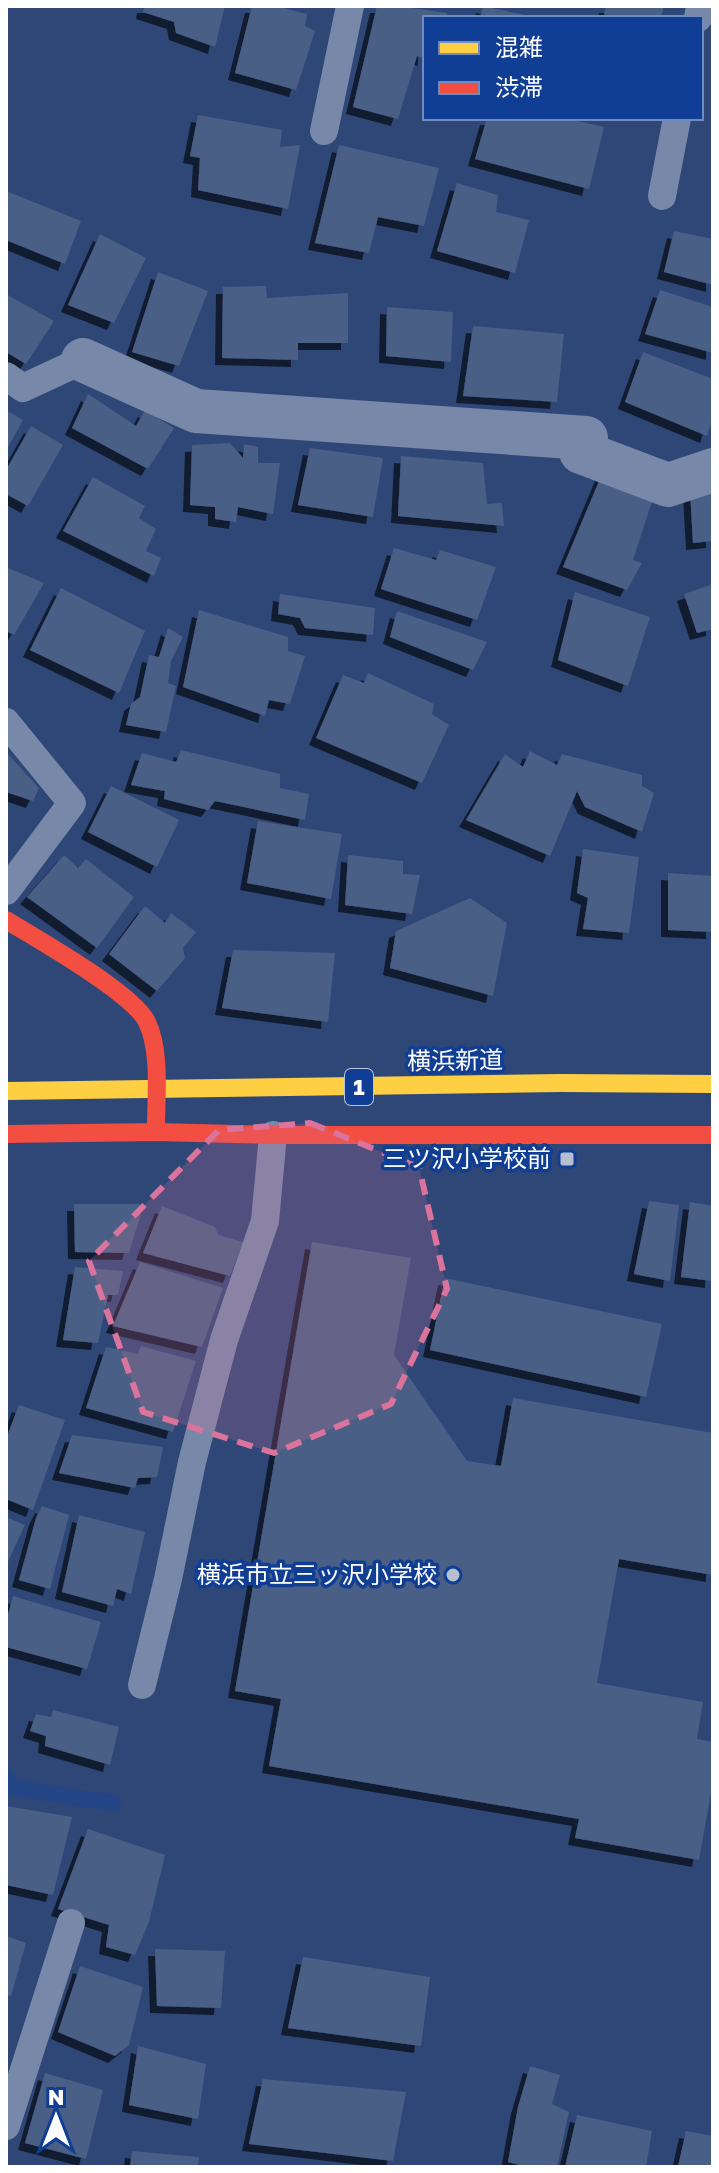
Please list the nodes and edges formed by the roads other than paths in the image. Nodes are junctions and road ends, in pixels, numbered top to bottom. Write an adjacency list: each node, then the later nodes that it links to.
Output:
1 (350, 6): 3 (lane)
2 (677, 120): 4 (lane)
3 (324, 131)
4 (662, 196)
5 (83, 360): 6 (lane); 7 (street)
6 (6, 376)
7 (713, 470)
8 (6, 722): 9 (lane)
9 (6, 891)
10 (6, 920): 12 (main road)
11 (713, 1084): 12 (main road, 横浜新道 / 1)
12 (156, 1090): 13 (main road, 横浜新道 / 1); 14 (main road)
13 (6, 1091)
14 (156, 1132): 15 (main road, 1); 16 (main road, 1)
15 (6, 1134)
16 (273, 1135): 17 (main road, 1); 18 (lane)
17 (713, 1135)
18 (142, 1685)
19 (71, 1923): 20 (lane)
20 (6, 2126)

